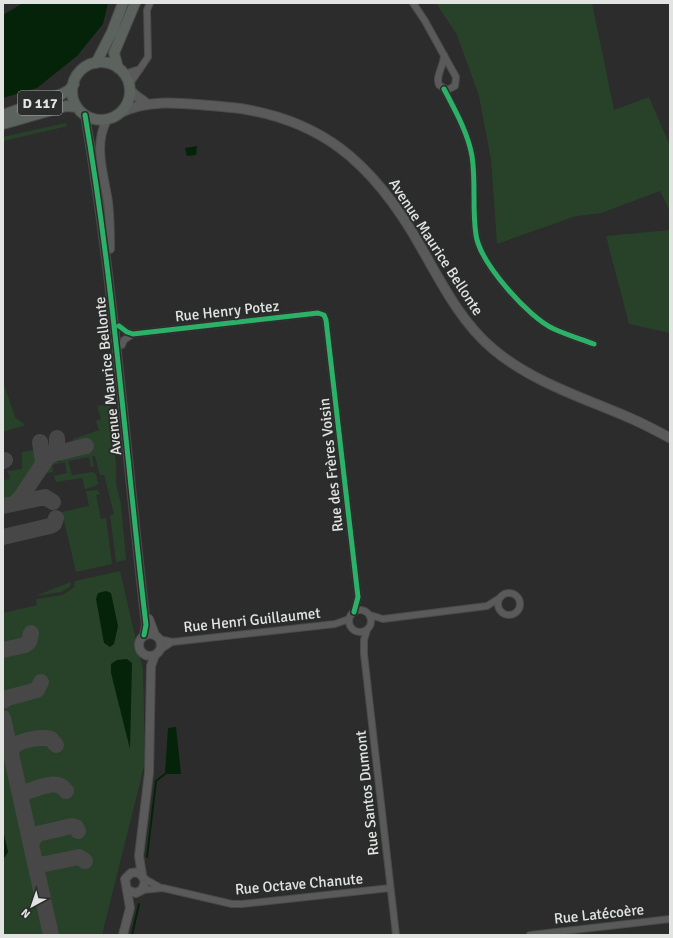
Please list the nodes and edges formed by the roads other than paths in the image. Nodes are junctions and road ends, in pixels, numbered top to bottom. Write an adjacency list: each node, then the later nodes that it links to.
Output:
1 (123, 3): 6 (main road)
2 (135, 3): 8 (main road)
3 (150, 3): 7 (street)
4 (413, 3): 5 (street)
5 (444, 55): 9 (street); 10 (street)
6 (96, 63): 8 (main road); 11 (main road)
7 (142, 68): 8 (street); 12 (street)
8 (121, 71): 12 (main road)
9 (452, 72): 10 (street); 13 (street)
10 (439, 74): 14 (street)
11 (74, 84): 17 (main road); 19 (main road, D 117)
12 (130, 88): 16 (main road); 18 (main road)
13 (452, 88): 14 (street); 15 (street)
14 (444, 89): 15 (street)
15 (451, 102): 26 (street)
16 (146, 103): 18 (main road, Avenue Maurice Bellonte); 28 (main road, Avenue Maurice Bellonte)
17 (77, 107): 20 (main road); 22 (main road, D 117)
18 (122, 112): 21 (main road)
19 (3, 115)
20 (85, 115): 21 (main road); 40 (street, Avenue Maurice Bellonte)
21 (107, 120): 24 (street, Avenue Maurice Bellonte)
22 (3, 124)
23 (324, 315): 25 (street, Rue Henry Potez); 29 (street, Rue des Frères Voisin)
24 (119, 326): 25 (street); 27 (street, Avenue Maurice Bellonte)
25 (133, 334): 27 (street)
26 (594, 344)
27 (122, 345): 41 (street, Avenue Maurice Bellonte)
28 (670, 438)
29 (358, 597): 33 (street, Rue des Frères Voisin); 34 (street, Rue des Frères Voisin)
30 (498, 599): 31 (street); 32 (street); 32 (street)
31 (487, 606): 32 (street); 36 (street)
32 (499, 610)
33 (354, 612): 34 (street); 35 (street)
34 (367, 613): 36 (street); 38 (street)
35 (349, 619): 37 (street, Rue Henri Guillaumet); 39 (street)
36 (382, 619): 38 (street)
37 (335, 624): 39 (street, Rue Henri Guillaumet); 42 (street, Rue Henri Guillaumet)
38 (369, 628): 39 (street); 43 (street, Rue Santos Dumont)
39 (353, 630): 43 (street, Rue Santos Dumont)
40 (144, 635): 41 (street); 45 (street)
41 (157, 637): 42 (street, Rue Henri Guillaumet); 44 (street)
42 (172, 642): 44 (street, Rue Henri Guillaumet)
43 (364, 648): 51 (street, Rue Santos Dumont)
44 (157, 653): 45 (street); 46 (street)
45 (145, 655): 46 (street)
46 (151, 666): 47 (street)
47 (139, 856): 48 (street); 49 (street)
48 (131, 873): 49 (street); 52 (street)
49 (144, 877): 50 (street, Rue Octave Chanute); 53 (street)
50 (163, 888): 51 (street, Rue Octave Chanute); 53 (street, Rue Octave Chanute)
51 (390, 888): 57 (street, Rue Santos Dumont)
52 (127, 890): 53 (street); 54 (street)
53 (141, 891): 54 (street)
54 (130, 908): 56 (street)
55 (670, 919): 58 (street, Rue Latécoère)
56 (123, 935)
57 (396, 935)
58 (530, 935)

